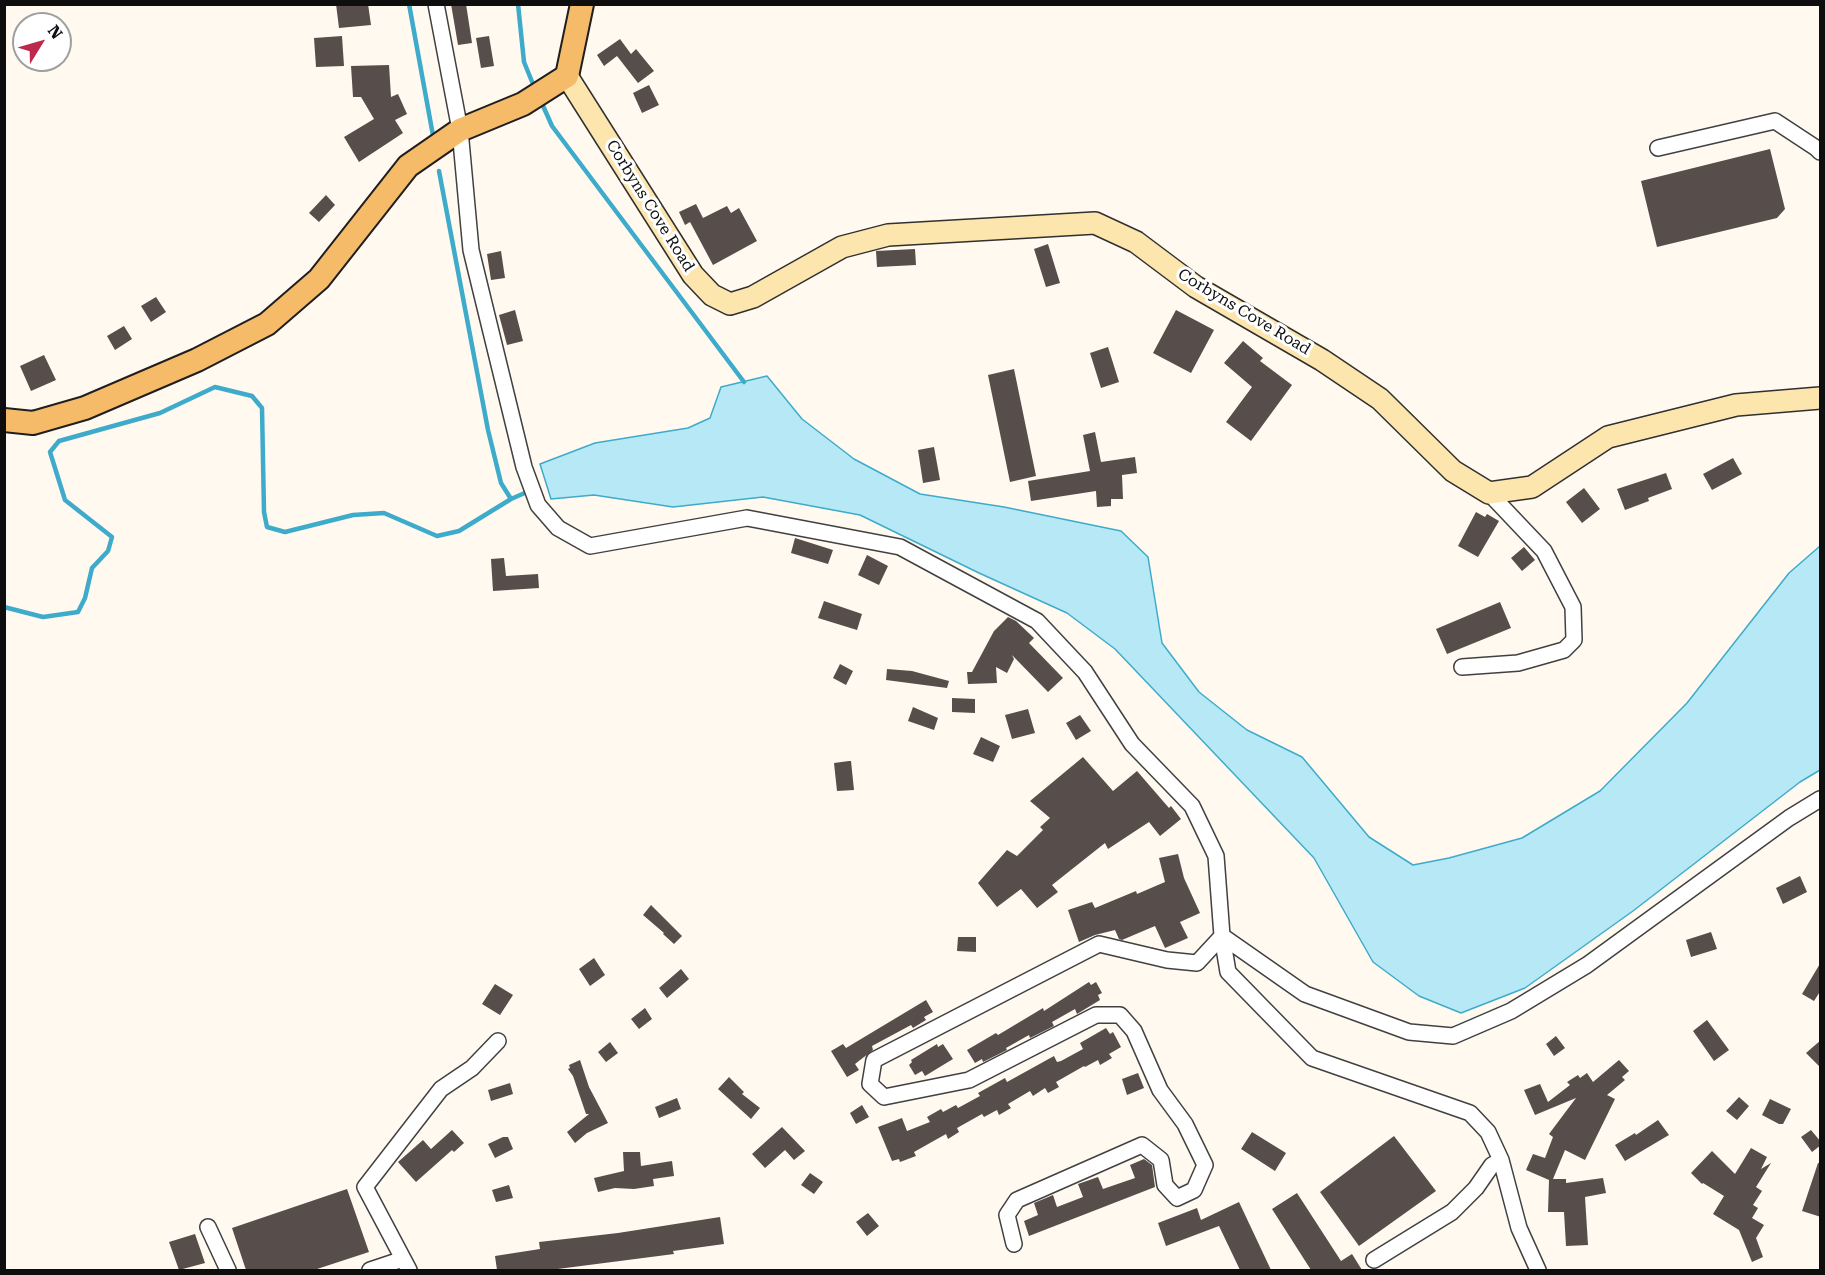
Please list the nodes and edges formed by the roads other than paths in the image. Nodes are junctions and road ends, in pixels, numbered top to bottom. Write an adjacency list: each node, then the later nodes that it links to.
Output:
1 (436, 4): 4 (street)
2 (582, 4): 3 (main road)
3 (558, 83): 4 (main road); 9 (main road, Corbyns Cove Road)
4 (460, 130): 8 (main road); 12 (street)
5 (1658, 148): 6 (street)
6 (1821, 152)
7 (1821, 398): 9 (main road)
8 (4, 420)
9 (1489, 493): 10 (street)
10 (1462, 667)
11 (1821, 799): 12 (street)
12 (1222, 936): 14 (street); 16 (street)
13 (498, 1041): 18 (street)
14 (1501, 1160): 17 (street); 21 (street)
15 (208, 1227): 19 (street)
16 (1014, 1244)
17 (1374, 1260)
18 (406, 1265): 20 (street)
19 (228, 1270)
20 (370, 1270)
21 (1538, 1270)

